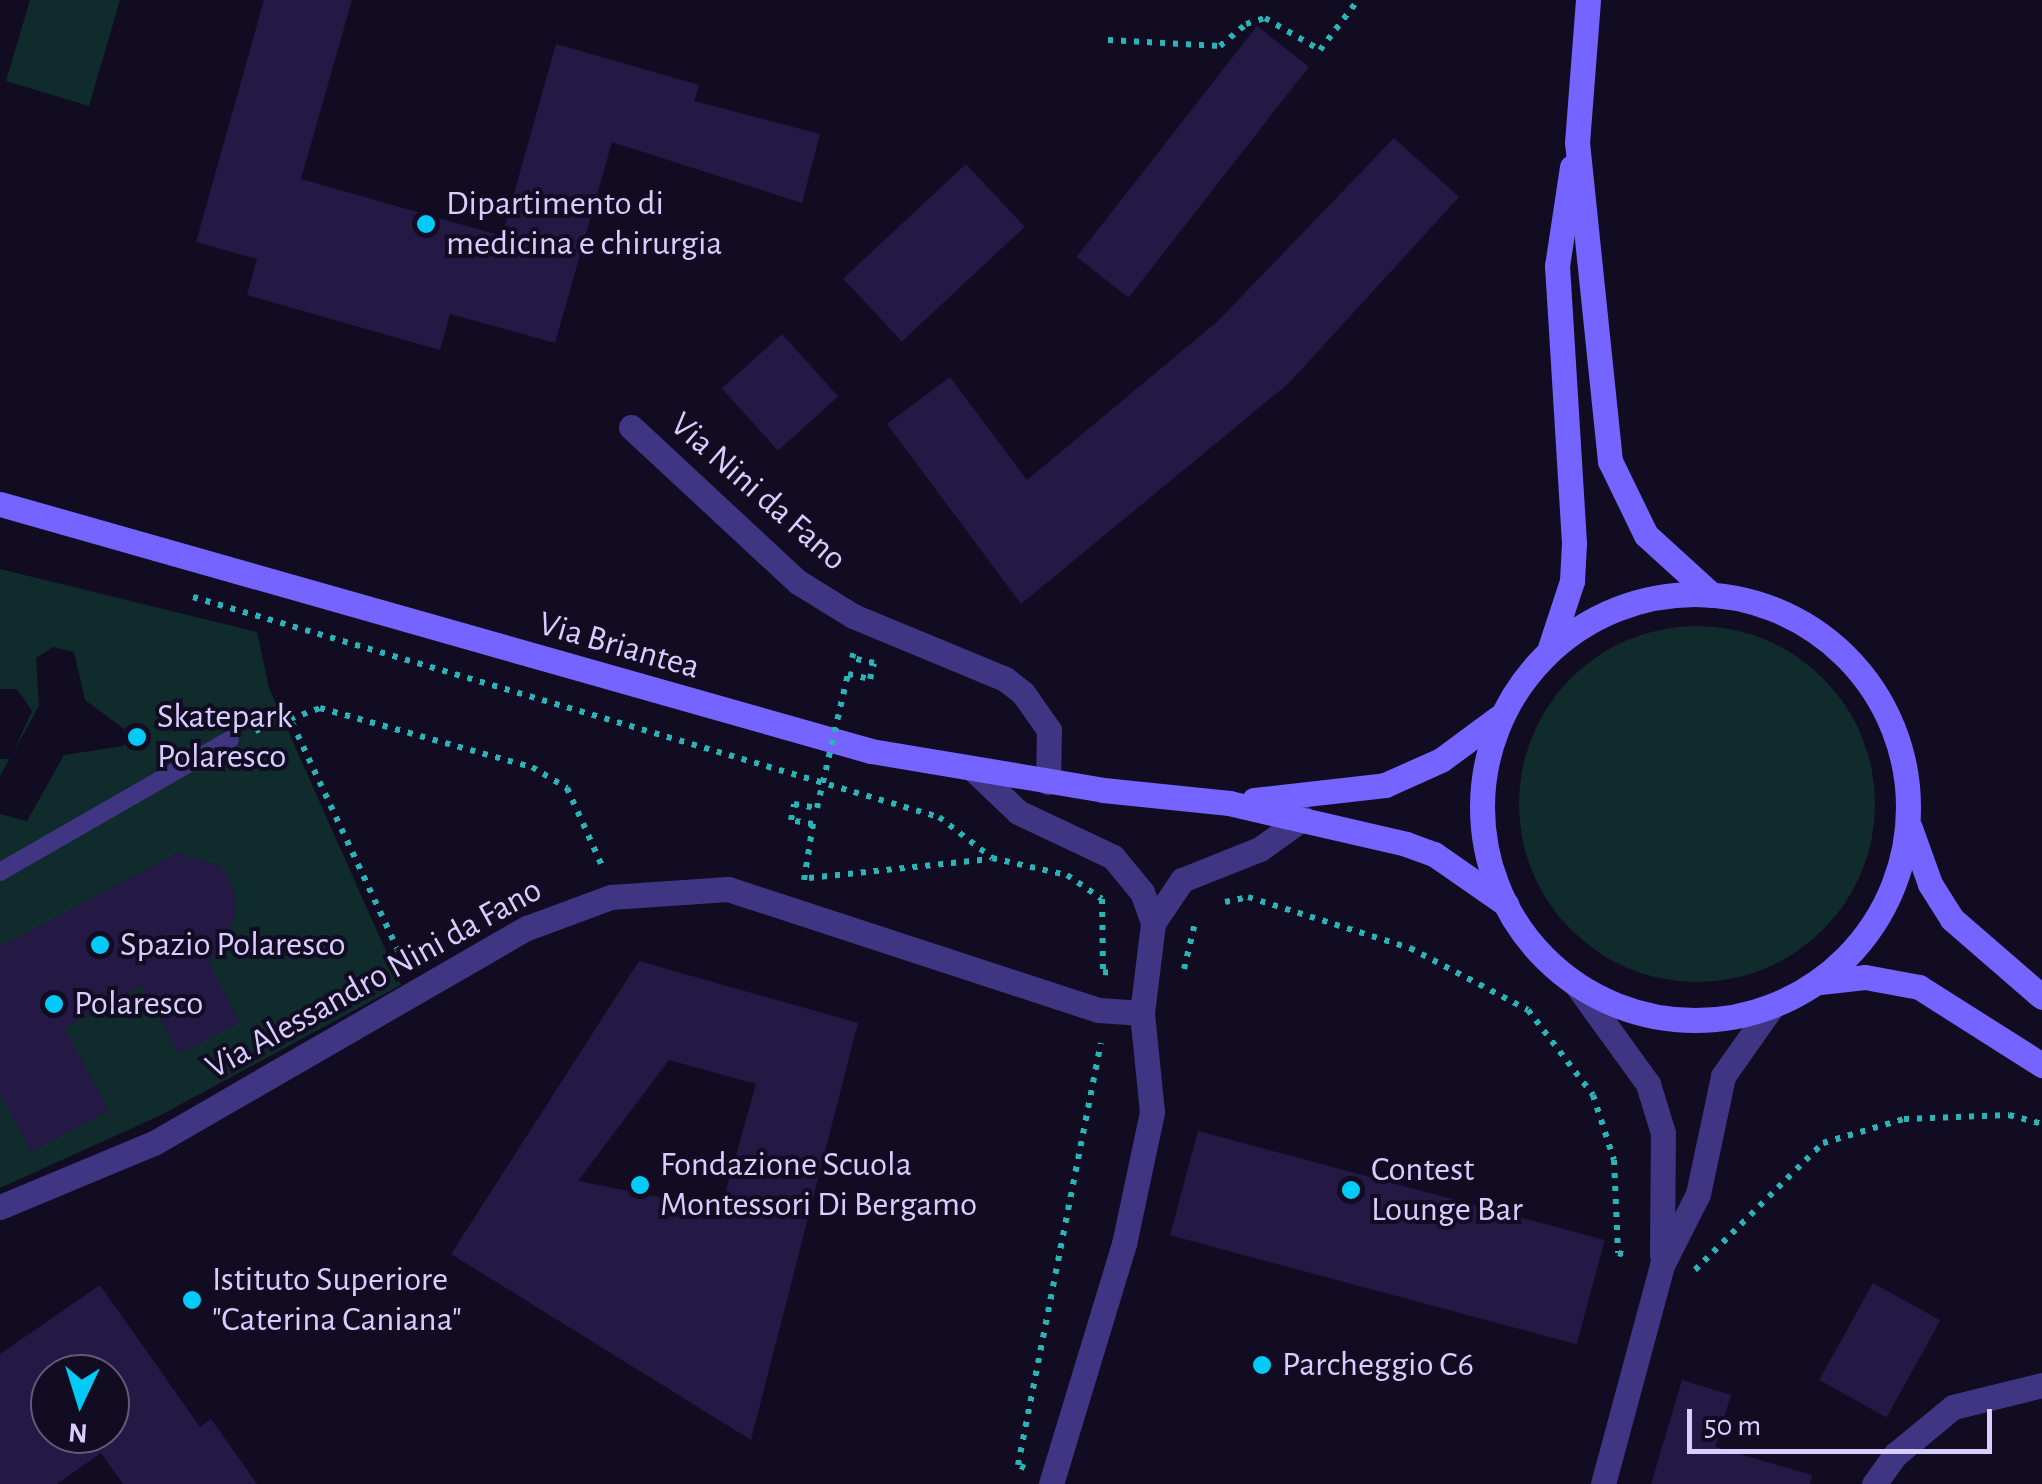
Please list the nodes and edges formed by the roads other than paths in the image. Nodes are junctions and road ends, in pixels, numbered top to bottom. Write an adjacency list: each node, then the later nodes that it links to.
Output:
1 (1588, 5): 2 (main road)
2 (1576, 142): 5 (main road); 6 (main road)
3 (631, 426): 10 (street, Via Nini da Fano)
4 (0, 504): 9 (main road, Via Briantea)
5 (1712, 595): 6 (main road); 13 (main road)
6 (1549, 651): 7 (main road)
7 (1504, 713): 11 (main road); 15 (main road)
8 (230, 740): 14 (lane)
9 (976, 772): 10 (main road, Via Briantea); 16 (street)
10 (1048, 782): 11 (main road, Via Briantea)
11 (1229, 802): 12 (main road)
12 (1303, 818): 15 (main road); 16 (street)
13 (1908, 821): 18 (main road); 19 (main road)
14 (0, 872)
15 (1506, 904): 17 (main road)
16 (1153, 924): 21 (street)
17 (1575, 983): 20 (main road); 24 (street)
18 (1815, 983): 20 (main road); 22 (main road)
19 (2042, 997)
20 (1773, 1005): 24 (street)
21 (1142, 1013): 23 (street, Via Alessandro Nini da Fano); 26 (street)
22 (2042, 1065)
23 (0, 1207)
24 (1662, 1265): 27 (street)
25 (2042, 1385): 28 (street)
26 (1052, 1482)
27 (1603, 1484)
28 (1874, 1484)

